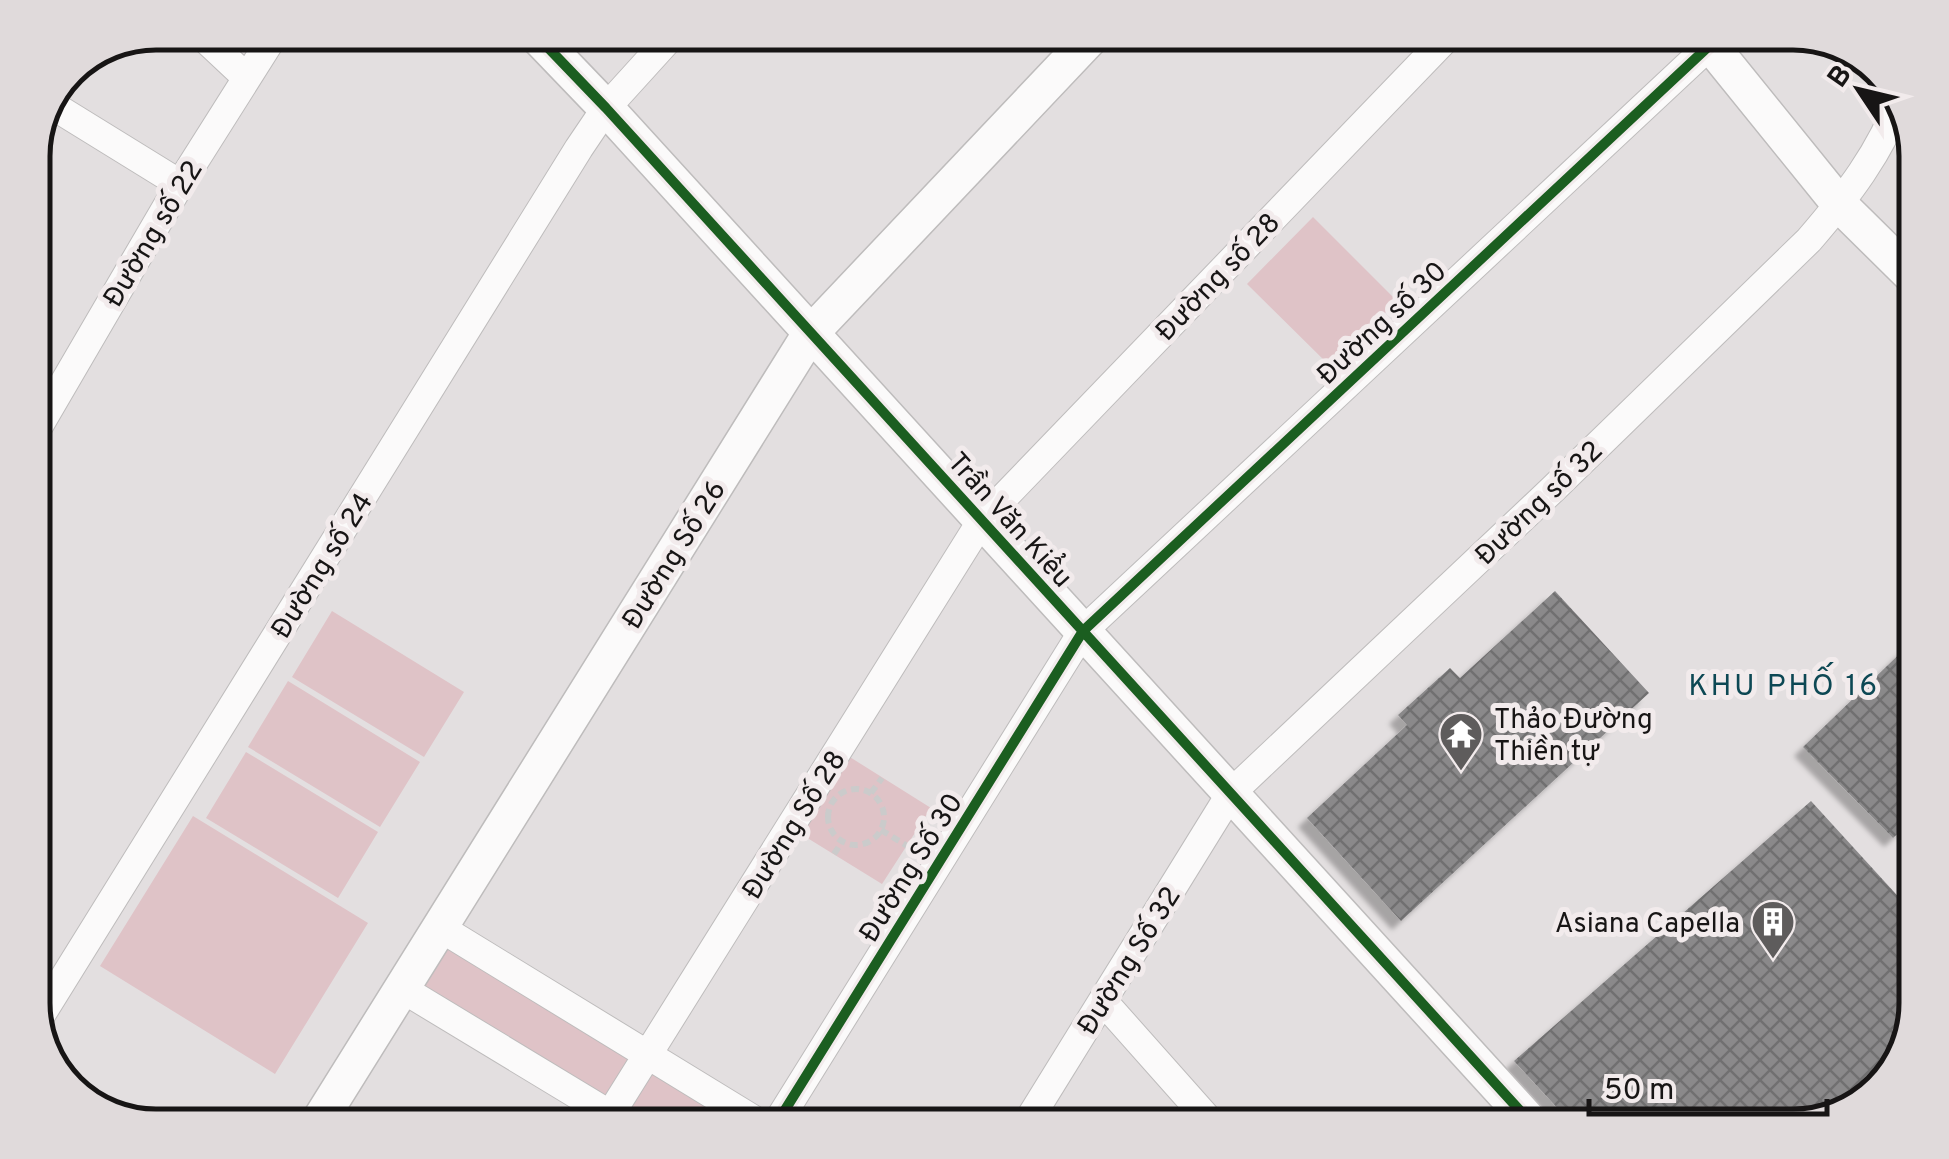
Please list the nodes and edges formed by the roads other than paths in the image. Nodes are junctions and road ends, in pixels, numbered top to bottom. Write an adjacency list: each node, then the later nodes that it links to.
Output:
1 (217, 50): 9 (street)
2 (265, 50): 9 (street, Đường số 22)
3 (550, 50): 10 (street, Trần Văn Kiểu)
4 (658, 50): 10 (street)
5 (1079, 50): 16 (street, Đường Số 26)
6 (1435, 50): 18 (street, Đường số 28)
7 (1693, 50): 19 (street, Đường số 30)
8 (1714, 50): 14 (street)
9 (247, 78): 13 (street, Đường số 22)
10 (606, 108): 16 (street, Trần Văn Kiểu); 24 (street, Đường số 24)
11 (61, 110): 13 (street)
12 (1892, 119): 14 (street, Đường số 32)
13 (180, 184): 17 (street, Đường số 22)
14 (1840, 205): 15 (street); 20 (street, Đường số 32)
15 (1899, 263)
16 (810, 334): 18 (street, Trần Văn Kiểu); 21 (street, Đường Số 26)
17 (50, 407)
18 (982, 520): 19 (street, Trần Văn Kiểu); 25 (street, Đường Số 28)
19 (1083, 631): 20 (street, Trần Văn Kiểu); 30 (street, Đường Số 30)
20 (1231, 793): 23 (street, Đường Số 32); 33 (street, Trần Văn Kiểu)
21 (440, 927): 22 (street, Đường Số 26); 25 (street)
22 (401, 988): 26 (street, Đường Số 26); 27 (street)
23 (1103, 1000): 31 (street, Đường Số 32); 32 (street)
24 (50, 1001)
25 (648, 1055): 28 (street, Đường Số 28); 29 (street)
26 (326, 1109)
27 (592, 1109)
28 (621, 1109)
29 (736, 1109)
30 (786, 1109)
31 (1036, 1109)
32 (1199, 1109)
33 (1519, 1109)

